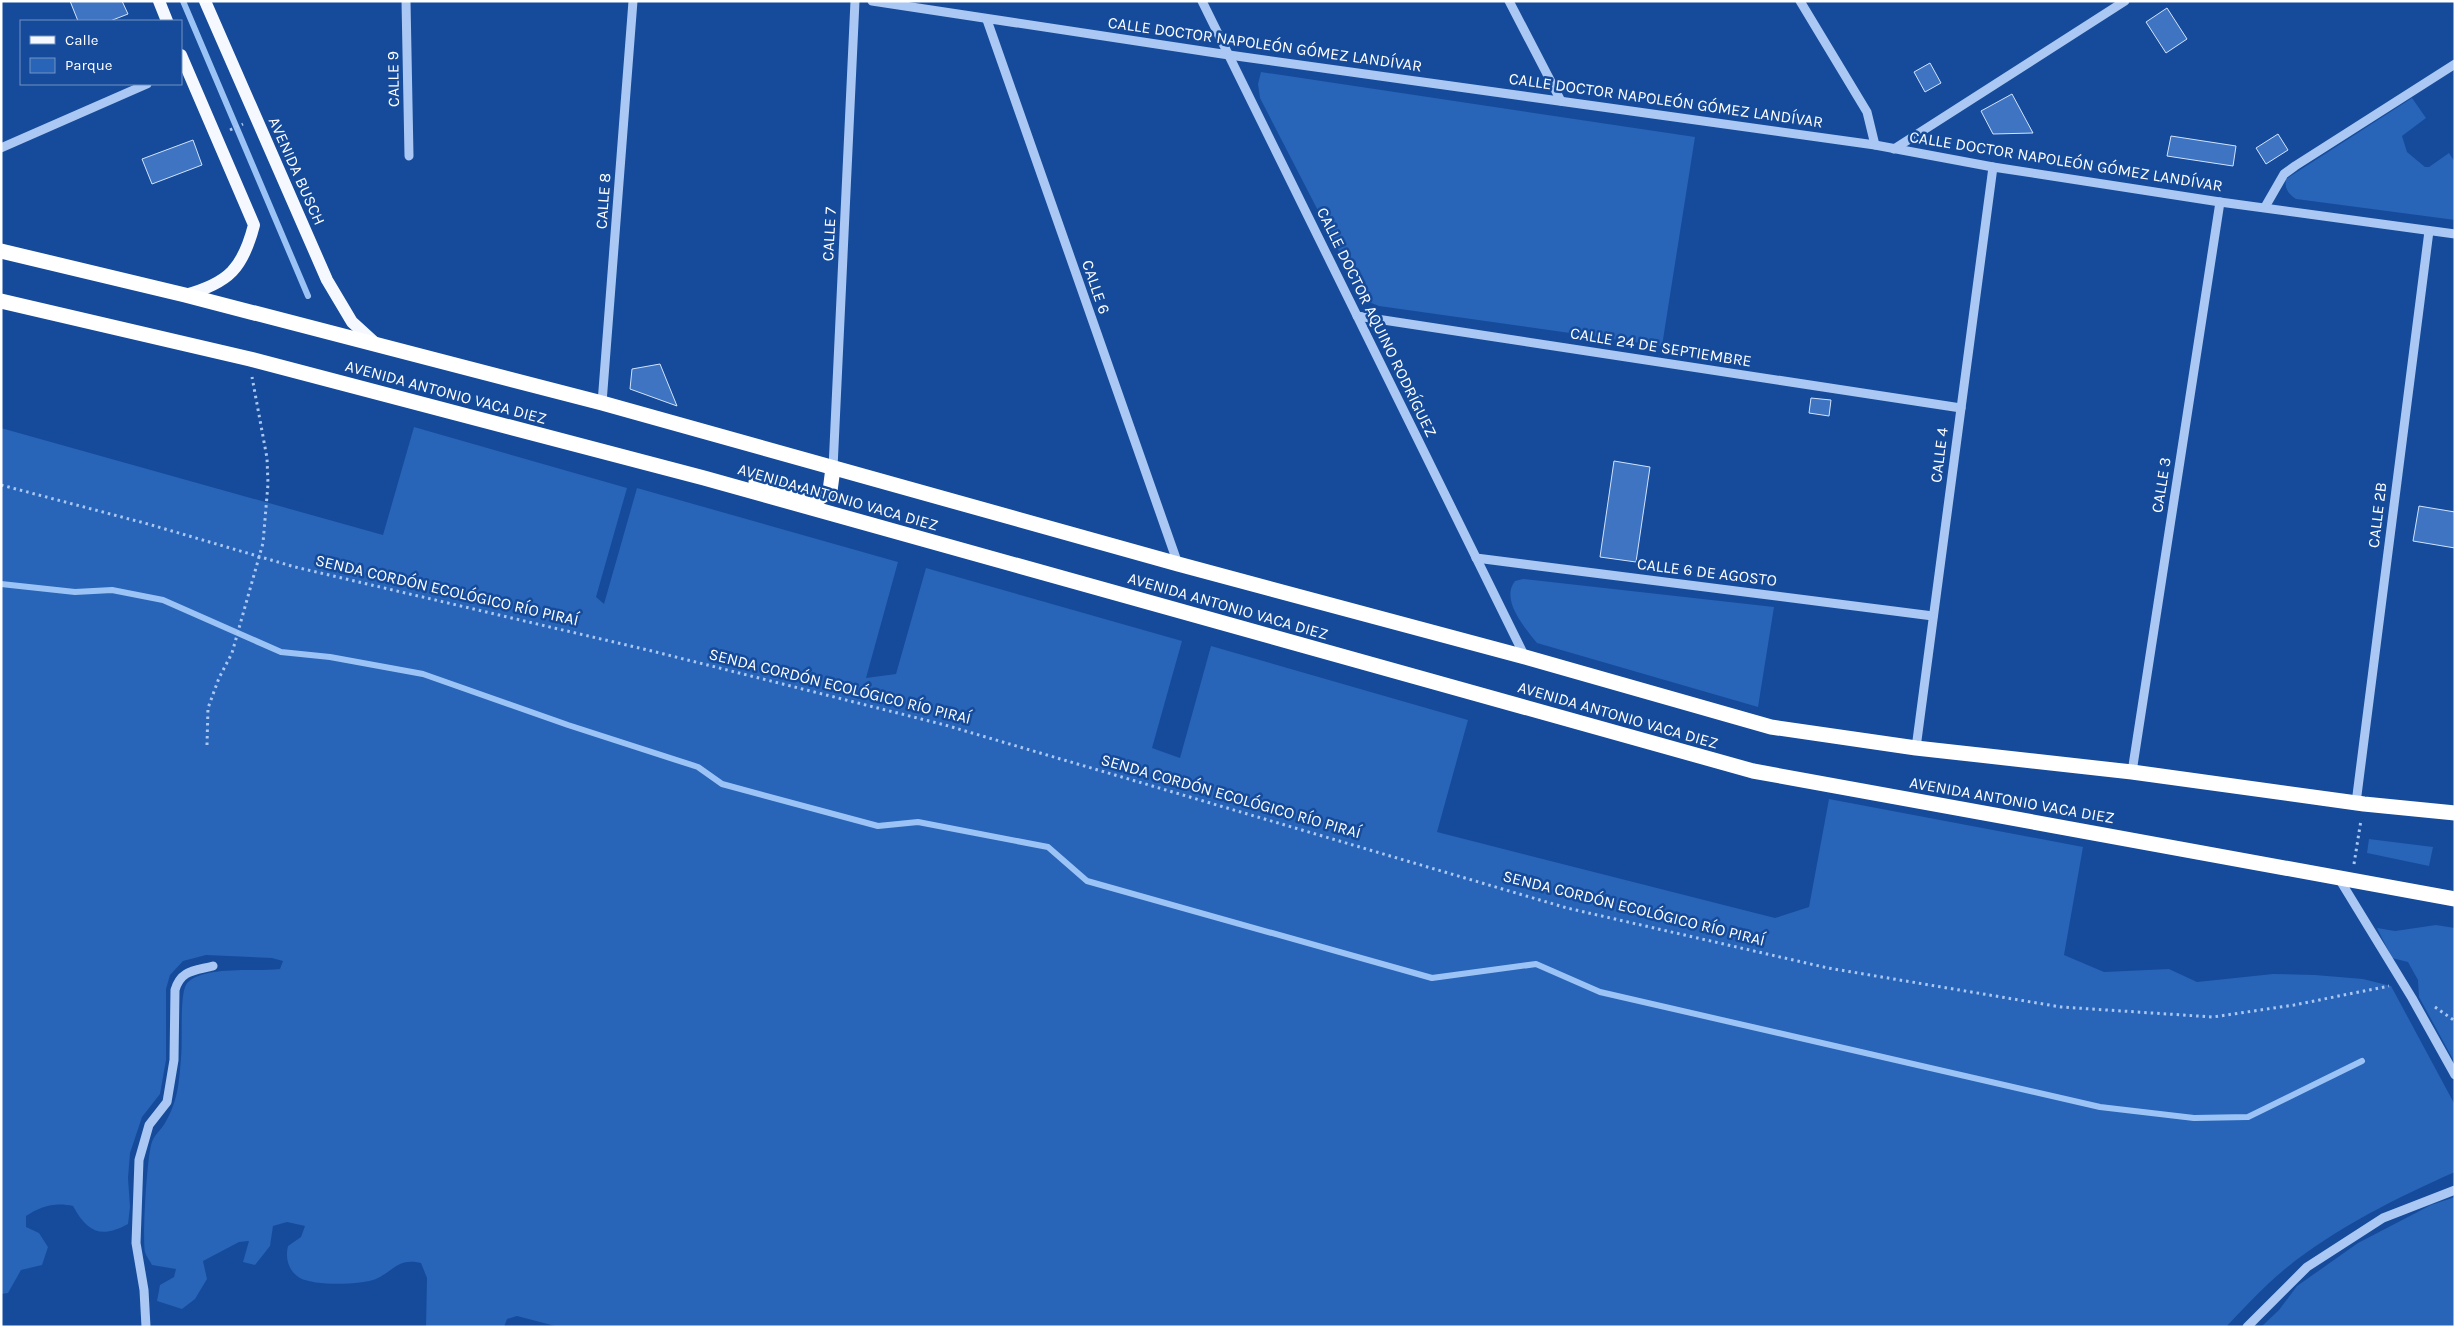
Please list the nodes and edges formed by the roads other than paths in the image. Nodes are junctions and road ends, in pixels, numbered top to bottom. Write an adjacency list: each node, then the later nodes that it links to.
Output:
1 (159, 1): 11 (main road)
2 (205, 1): 33 (main road, AVENIDA BUSCH)
3 (406, 1): 21 (street, CALLE 9)
4 (633, 1): 34 (street, CALLE 8)
5 (855, 1): 36 (street, CALLE 7)
6 (872, 1): 12 (street, CALLE DOCTOR NAPOLEÓN GÓMEZ LANDÍVAR)
7 (1202, 1): 13 (street, CALLE DOCTOR AQUINO RODRÍGUEZ)
8 (1509, 1): 17 (street)
9 (1800, 1): 18 (street)
10 (2126, 1): 20 (street)
11 (167, 20)
12 (987, 20): 13 (street, CALLE DOCTOR NAPOLEÓN GÓMEZ LANDÍVAR); 39 (street, CALLE 6)
13 (1229, 55): 17 (street, CALLE DOCTOR NAPOLEÓN GÓMEZ LANDÍVAR); 32 (street, CALLE DOCTOR AQUINO RODRÍGUEZ)
14 (183, 63): 30 (main road)
15 (2455, 64): 24 (street)
16 (145, 85): 19 (street)
17 (1561, 101): 18 (street, CALLE DOCTOR NAPOLEÓN GÓMEZ LANDÍVAR)
18 (1875, 144): 20 (street, CALLE DOCTOR NAPOLEÓN GÓMEZ LANDÍVAR)
19 (1, 148)
20 (1894, 148): 22 (street, CALLE DOCTOR NAPOLEÓN GÓMEZ LANDÍVAR)
21 (409, 156)
22 (1993, 167): 23 (street, CALLE DOCTOR NAPOLEÓN GÓMEZ LANDÍVAR); 35 (street, CALLE 4)
23 (2220, 202): 24 (street, CALLE DOCTOR NAPOLEÓN GÓMEZ LANDÍVAR); 43 (street, CALLE 3)
24 (2265, 207): 25 (street, CALLE DOCTOR NAPOLEÓN GÓMEZ LANDÍVAR)
25 (2429, 231): 26 (street, CALLE DOCTOR NAPOLEÓN GÓMEZ LANDÍVAR); 44 (street, CALLE 2B)
26 (2455, 234)
27 (1, 251): 28 (highway, AVENIDA ANTONIO VACA DIEZ)
28 (18, 254): 29 (highway); 30 (highway, AVENIDA ANTONIO VACA DIEZ)
29 (1, 256)
30 (186, 295): 33 (highway, AVENIDA ANTONIO VACA DIEZ)
31 (1, 300): 37 (highway, AVENIDA ANTONIO VACA DIEZ)
32 (1357, 316): 35 (street, CALLE 24 DE SEPTIEMBRE); 38 (street, CALLE DOCTOR AQUINO RODRÍGUEZ)
33 (375, 344): 34 (highway, AVENIDA ANTONIO VACA DIEZ)
34 (602, 403): 36 (highway, AVENIDA ANTONIO VACA DIEZ)
35 (1961, 408): 40 (street, CALLE 4)
36 (833, 468): 37 (highway); 39 (highway, AVENIDA ANTONIO VACA DIEZ)
37 (704, 478): 46 (highway, AVENIDA ANTONIO VACA DIEZ)
38 (1476, 558): 40 (street, CALLE 6 DE AGOSTO); 41 (street, CALLE DOCTOR AQUINO RODRÍGUEZ)
39 (1178, 564): 41 (highway, AVENIDA ANTONIO VACA DIEZ)
40 (1933, 616): 42 (street, CALLE 4)
41 (1525, 657): 42 (highway, AVENIDA ANTONIO VACA DIEZ)
42 (1916, 748): 43 (highway, AVENIDA ANTONIO VACA DIEZ)
43 (2132, 772): 44 (highway, AVENIDA ANTONIO VACA DIEZ)
44 (2360, 803): 45 (highway, AVENIDA ANTONIO VACA DIEZ)
45 (2455, 813)
46 (2345, 878): 47 (highway, AVENIDA ANTONIO VACA DIEZ); 49 (street)
47 (2455, 899)
48 (213, 966): 51 (street)
49 (2455, 1075)
50 (2455, 1190): 52 (street)
51 (146, 1327)
52 (2247, 1327)

